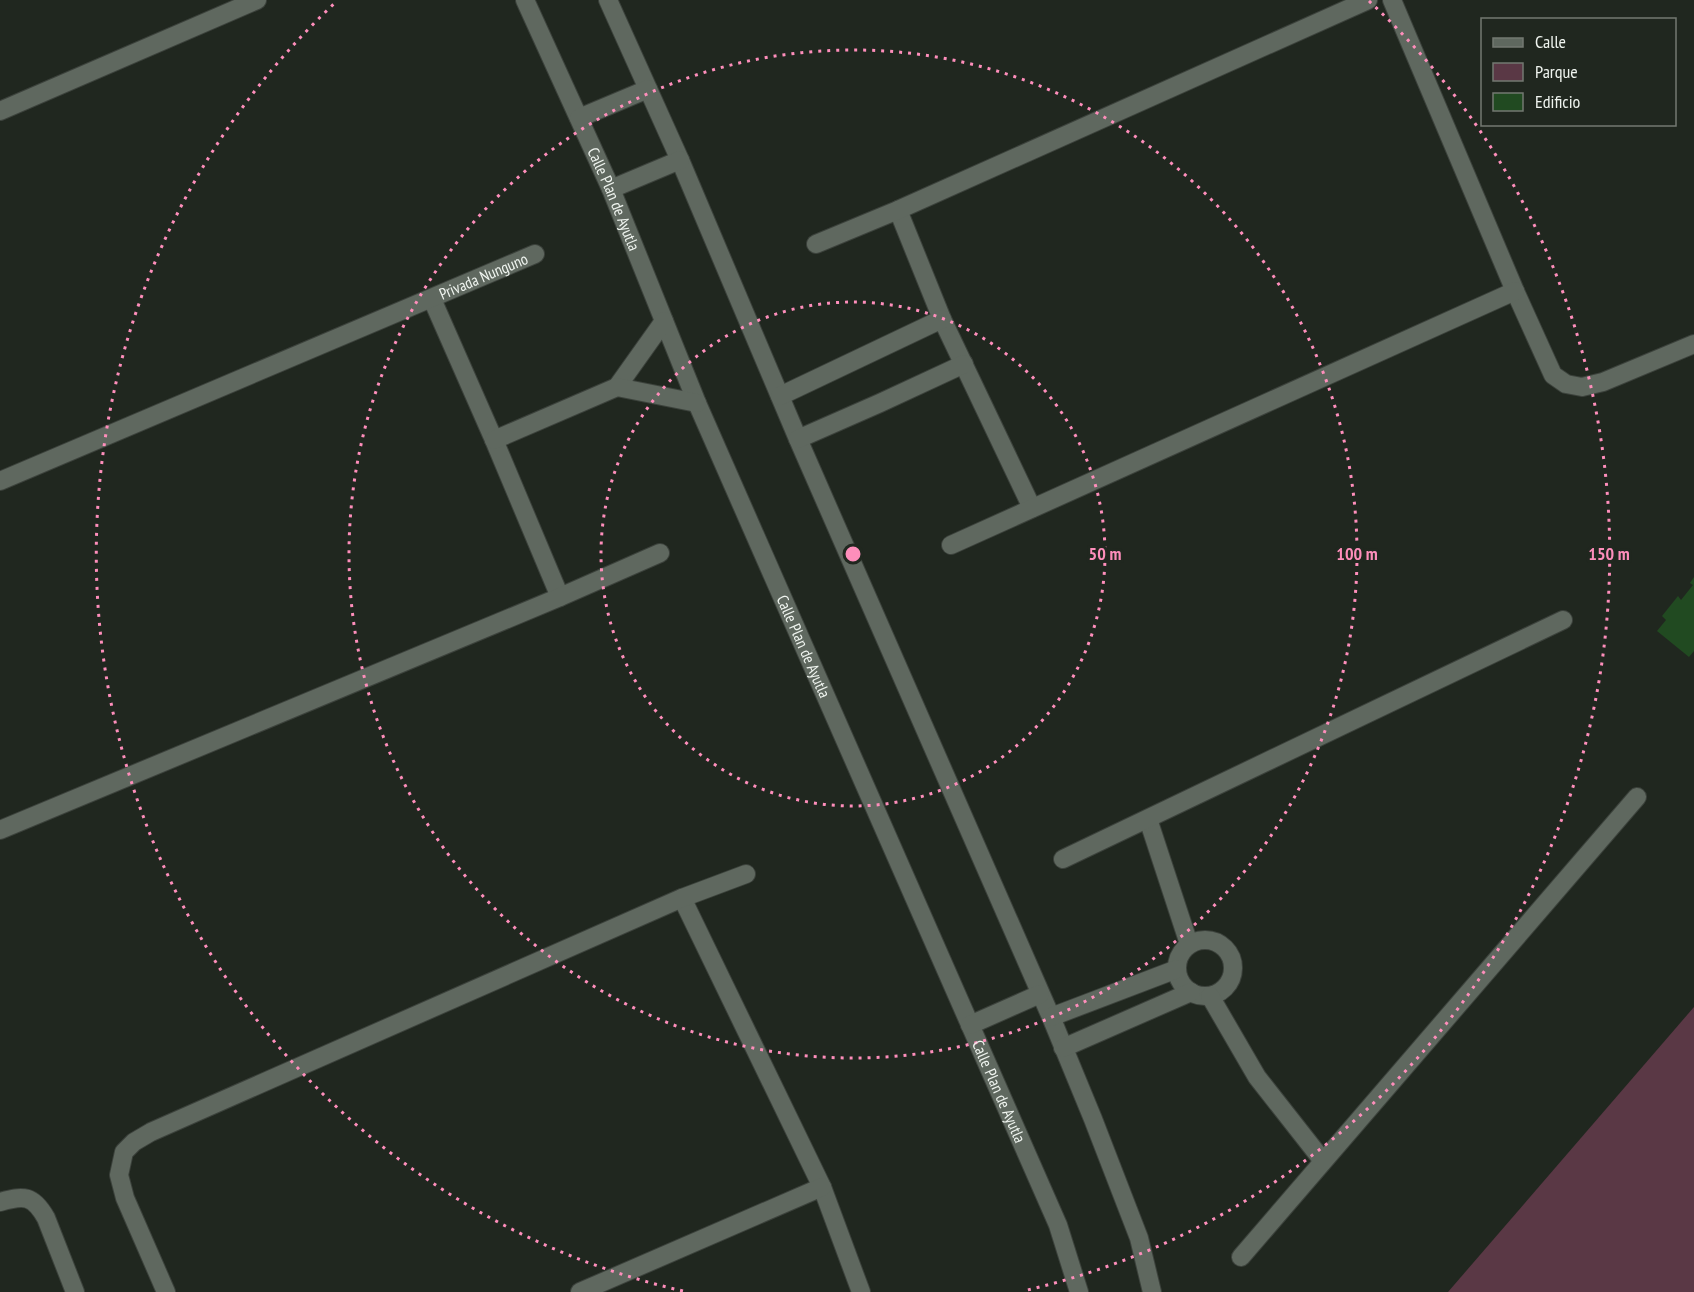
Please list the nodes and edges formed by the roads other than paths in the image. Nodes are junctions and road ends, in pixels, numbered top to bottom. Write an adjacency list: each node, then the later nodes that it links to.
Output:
1 (257, 0): 7 (street)
2 (525, 0): 8 (street, Calle Plan de Ayutla)
3 (608, 0): 6 (street)
4 (1368, 0): 11 (street)
5 (1392, 0): 14 (street)
6 (648, 89): 8 (street); 9 (street)
7 (0, 111)
8 (579, 118): 10 (street, Calle Plan de Ayutla)
9 (680, 160): 10 (street, Calle Plan de Ayutla); 21 (street)
10 (611, 189): 17 (street, Calle Plan de Ayutla)
11 (898, 210): 12 (street); 16 (street)
12 (816, 244)
13 (535, 254): 15 (street, Privada Nunguno)
14 (1515, 291): 18 (street); 26 (street)
15 (432, 299): 23 (street); 25 (street, Privada Nunguno)
16 (942, 319): 19 (street); 21 (street)
17 (664, 321): 20 (street); 22 (street, Calle Plan de Ayutla)
18 (1694, 344)
19 (964, 364): 24 (street); 26 (street)
20 (617, 387): 22 (street); 23 (street)
21 (780, 396): 24 (street)
22 (697, 403): 43 (street, Calle Plan de Ayutla)
23 (494, 440): 29 (street)
24 (798, 440): 40 (street)
25 (0, 481)
26 (1032, 508): 27 (street)
27 (951, 545)
28 (660, 553): 29 (street)
29 (560, 597): 33 (street)
30 (1563, 620): 32 (street)
31 (1637, 797): 45 (street)
32 (1148, 819): 34 (street); 37 (street)
33 (0, 830)
34 (1063, 859)
35 (746, 874): 36 (street)
36 (682, 898): 46 (street); 50 (street)
37 (1189, 944): 38 (street); 41 (street)
38 (1177, 969): 39 (street); 42 (street)
39 (1191, 992): 41 (street); 44 (street)
40 (1040, 994): 42 (street); 43 (street, Calle Plan de Ayutla)
41 (1210, 996): 45 (street)
42 (1051, 1017): 44 (street)
43 (970, 1025): 53 (street, Calle Plan de Ayutla)
44 (1063, 1048): 54 (street)
45 (1323, 1161): 48 (street)
46 (822, 1187): 51 (street); 52 (street)
47 (0, 1202): 49 (street)
48 (1241, 1257)
49 (75, 1292)
50 (166, 1292)
51 (580, 1292)
52 (861, 1292)
53 (1079, 1292)
54 (1152, 1292)

